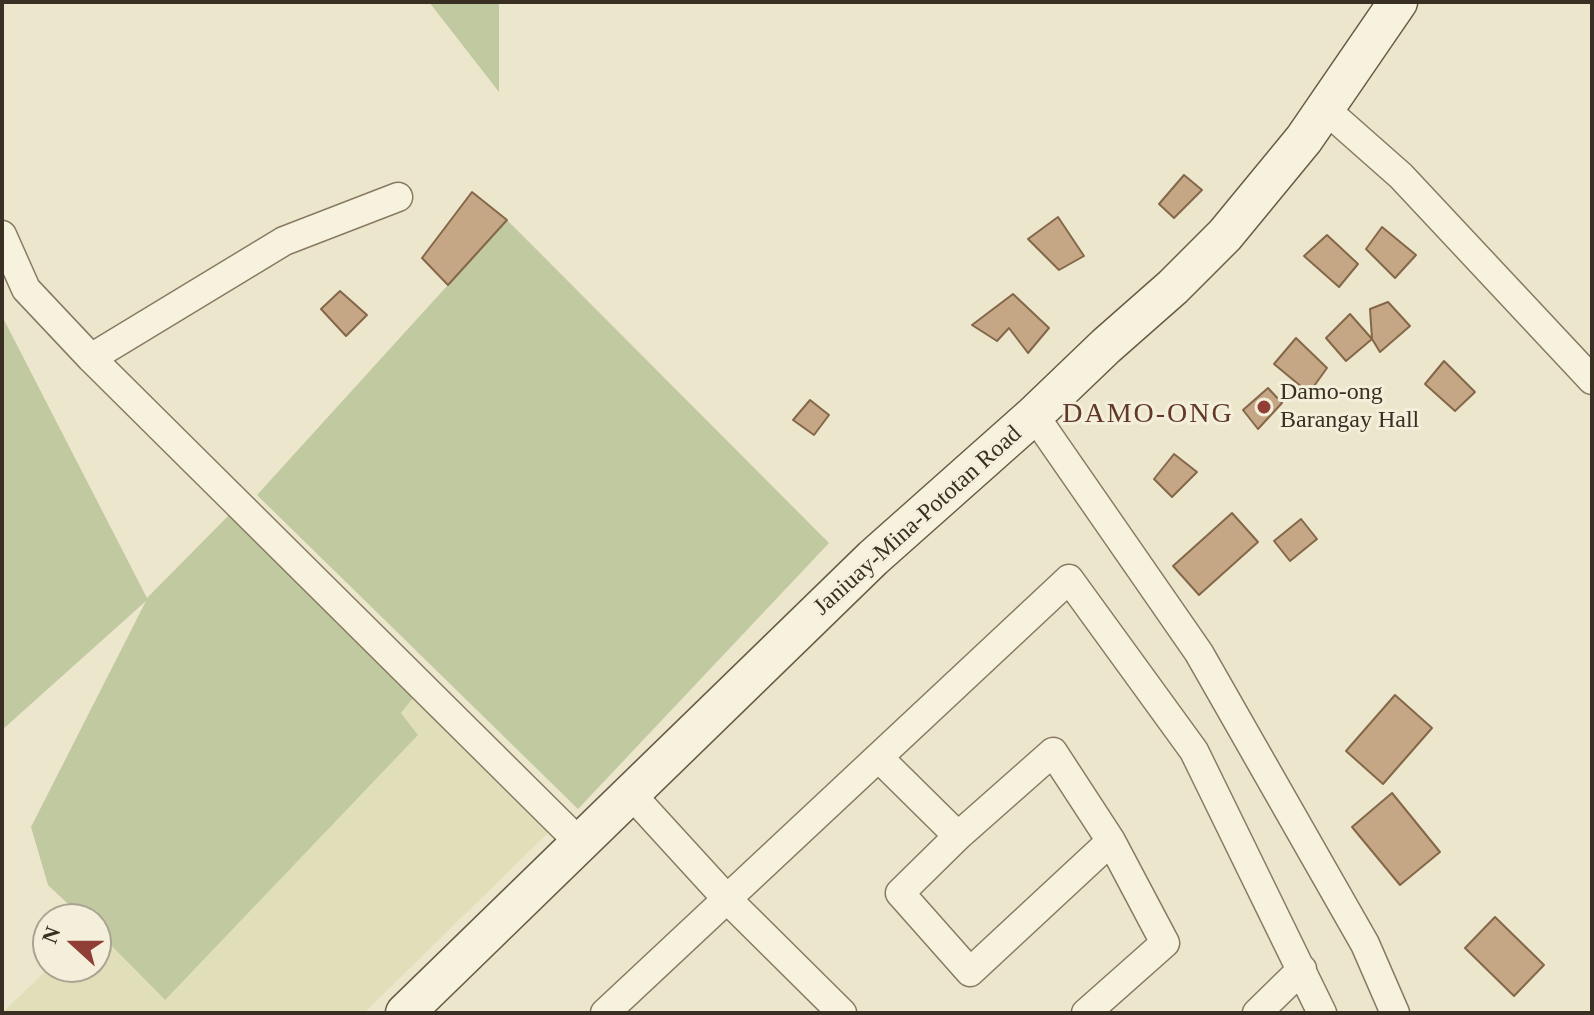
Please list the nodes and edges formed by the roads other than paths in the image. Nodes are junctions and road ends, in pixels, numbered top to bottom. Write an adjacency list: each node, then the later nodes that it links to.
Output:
1 (1398, 2): 2 (main road, Janiuay-Mina-Pototan Road)
2 (1324, 108): 6 (street); 7 (main road, Janiuay-Mina-Pototan Road)
3 (398, 197): 5 (street)
4 (2, 235): 5 (street)
5 (91, 358): 12 (street)
6 (1592, 380)
7 (1034, 415): 9 (main road, Janiuay-Mina-Pototan Road); 21 (street)
8 (880, 759): 10 (street); 13 (street); 14 (street)
9 (631, 794): 12 (main road, Janiuay-Mina-Pototan Road); 13 (street)
10 (958, 836): 11 (street); 11 (street)
11 (1111, 841): 18 (street)
12 (580, 843): 15 (main road, Janiuay-Mina-Pototan Road)
13 (727, 899): 16 (street); 17 (street)
14 (1302, 969): 19 (street); 20 (street)
15 (405, 1013)
16 (605, 1013)
17 (842, 1013)
18 (1086, 1013)
19 (1257, 1013)
20 (1322, 1013)
21 (1395, 1013)

